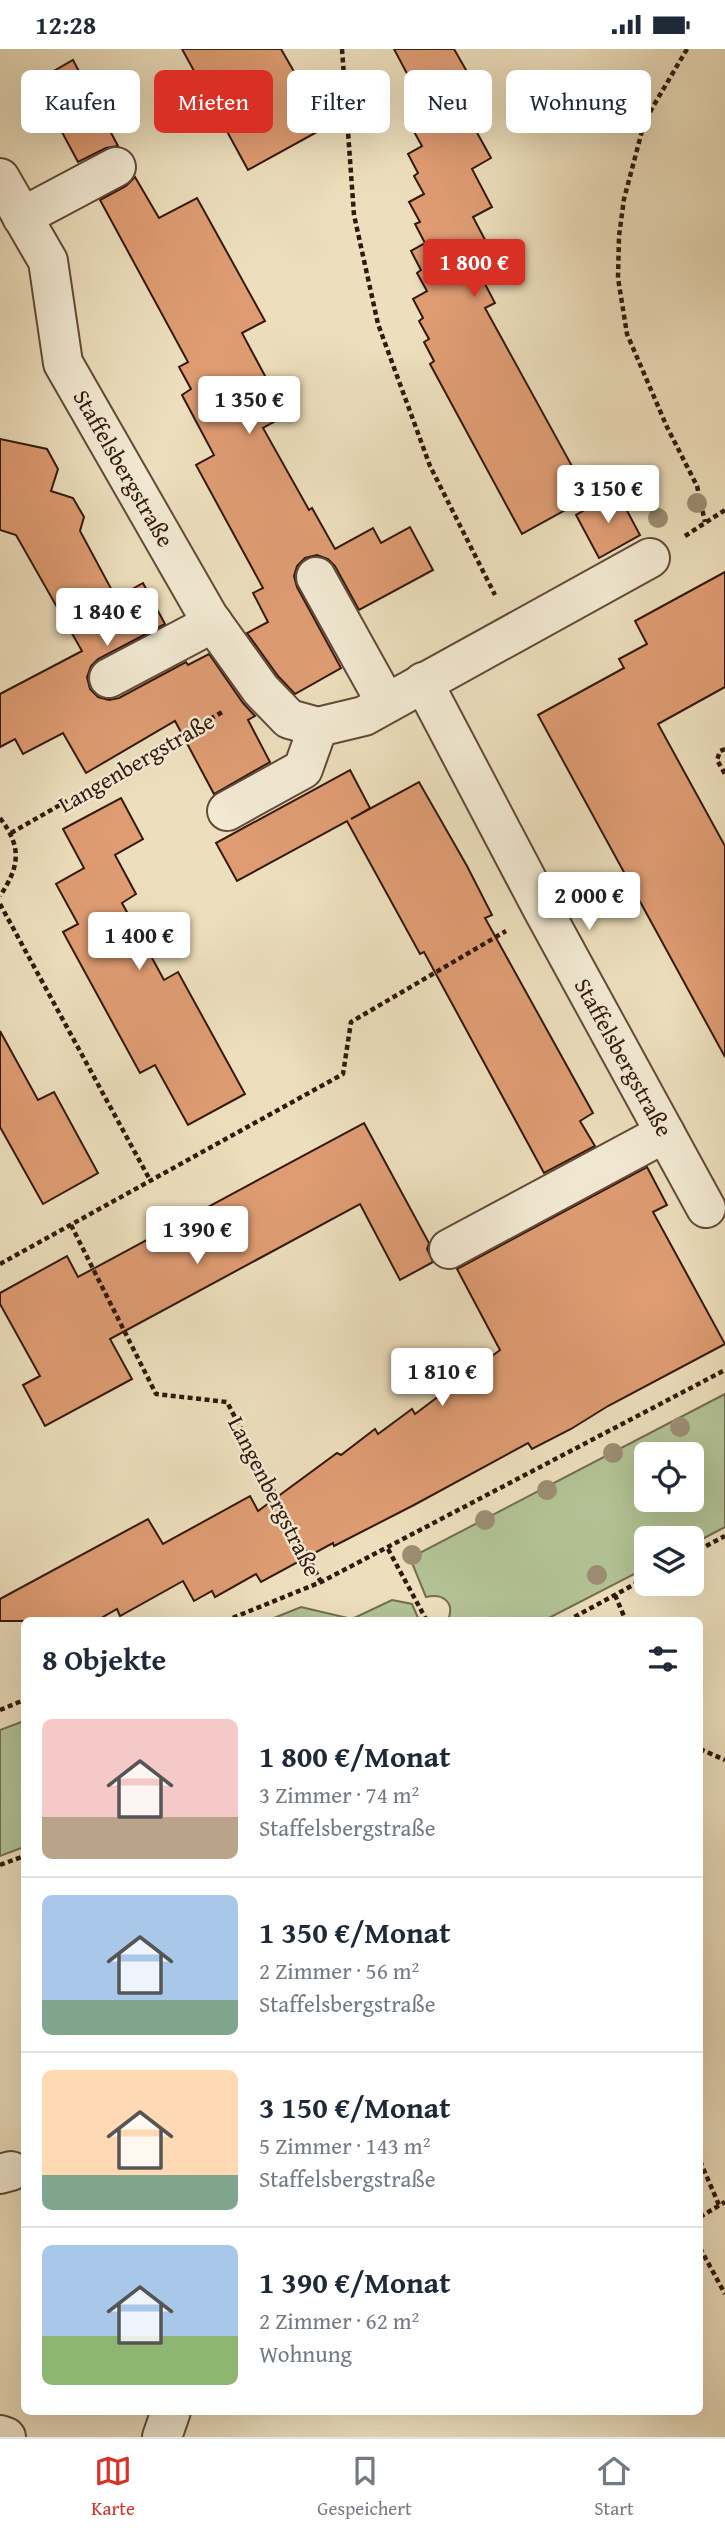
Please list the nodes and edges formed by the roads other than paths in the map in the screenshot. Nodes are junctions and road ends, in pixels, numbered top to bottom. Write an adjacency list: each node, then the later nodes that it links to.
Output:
1 (116, 167): 3 (street)
2 (0, 178): 3 (street, Staffelsbergstraße)
3 (22, 217): 6 (street, Staffelsbergstraße)
4 (650, 558): 8 (street)
5 (316, 577): 9 (street)
6 (213, 623): 7 (street); 10 (street, Staffelsbergstraße)
7 (109, 678)
8 (423, 683): 9 (street); 12 (street, Staffelsbergstraße)
9 (386, 703): 10 (street)
10 (318, 727): 11 (street)
11 (227, 811)
12 (666, 1133): 13 (street, Staffelsbergstraße); 14 (street)
13 (706, 1208)
14 (449, 1249)
15 (170, 2415): 18 (street)
16 (0, 2435): 17 (street)
17 (6, 2437)
18 (162, 2437)

